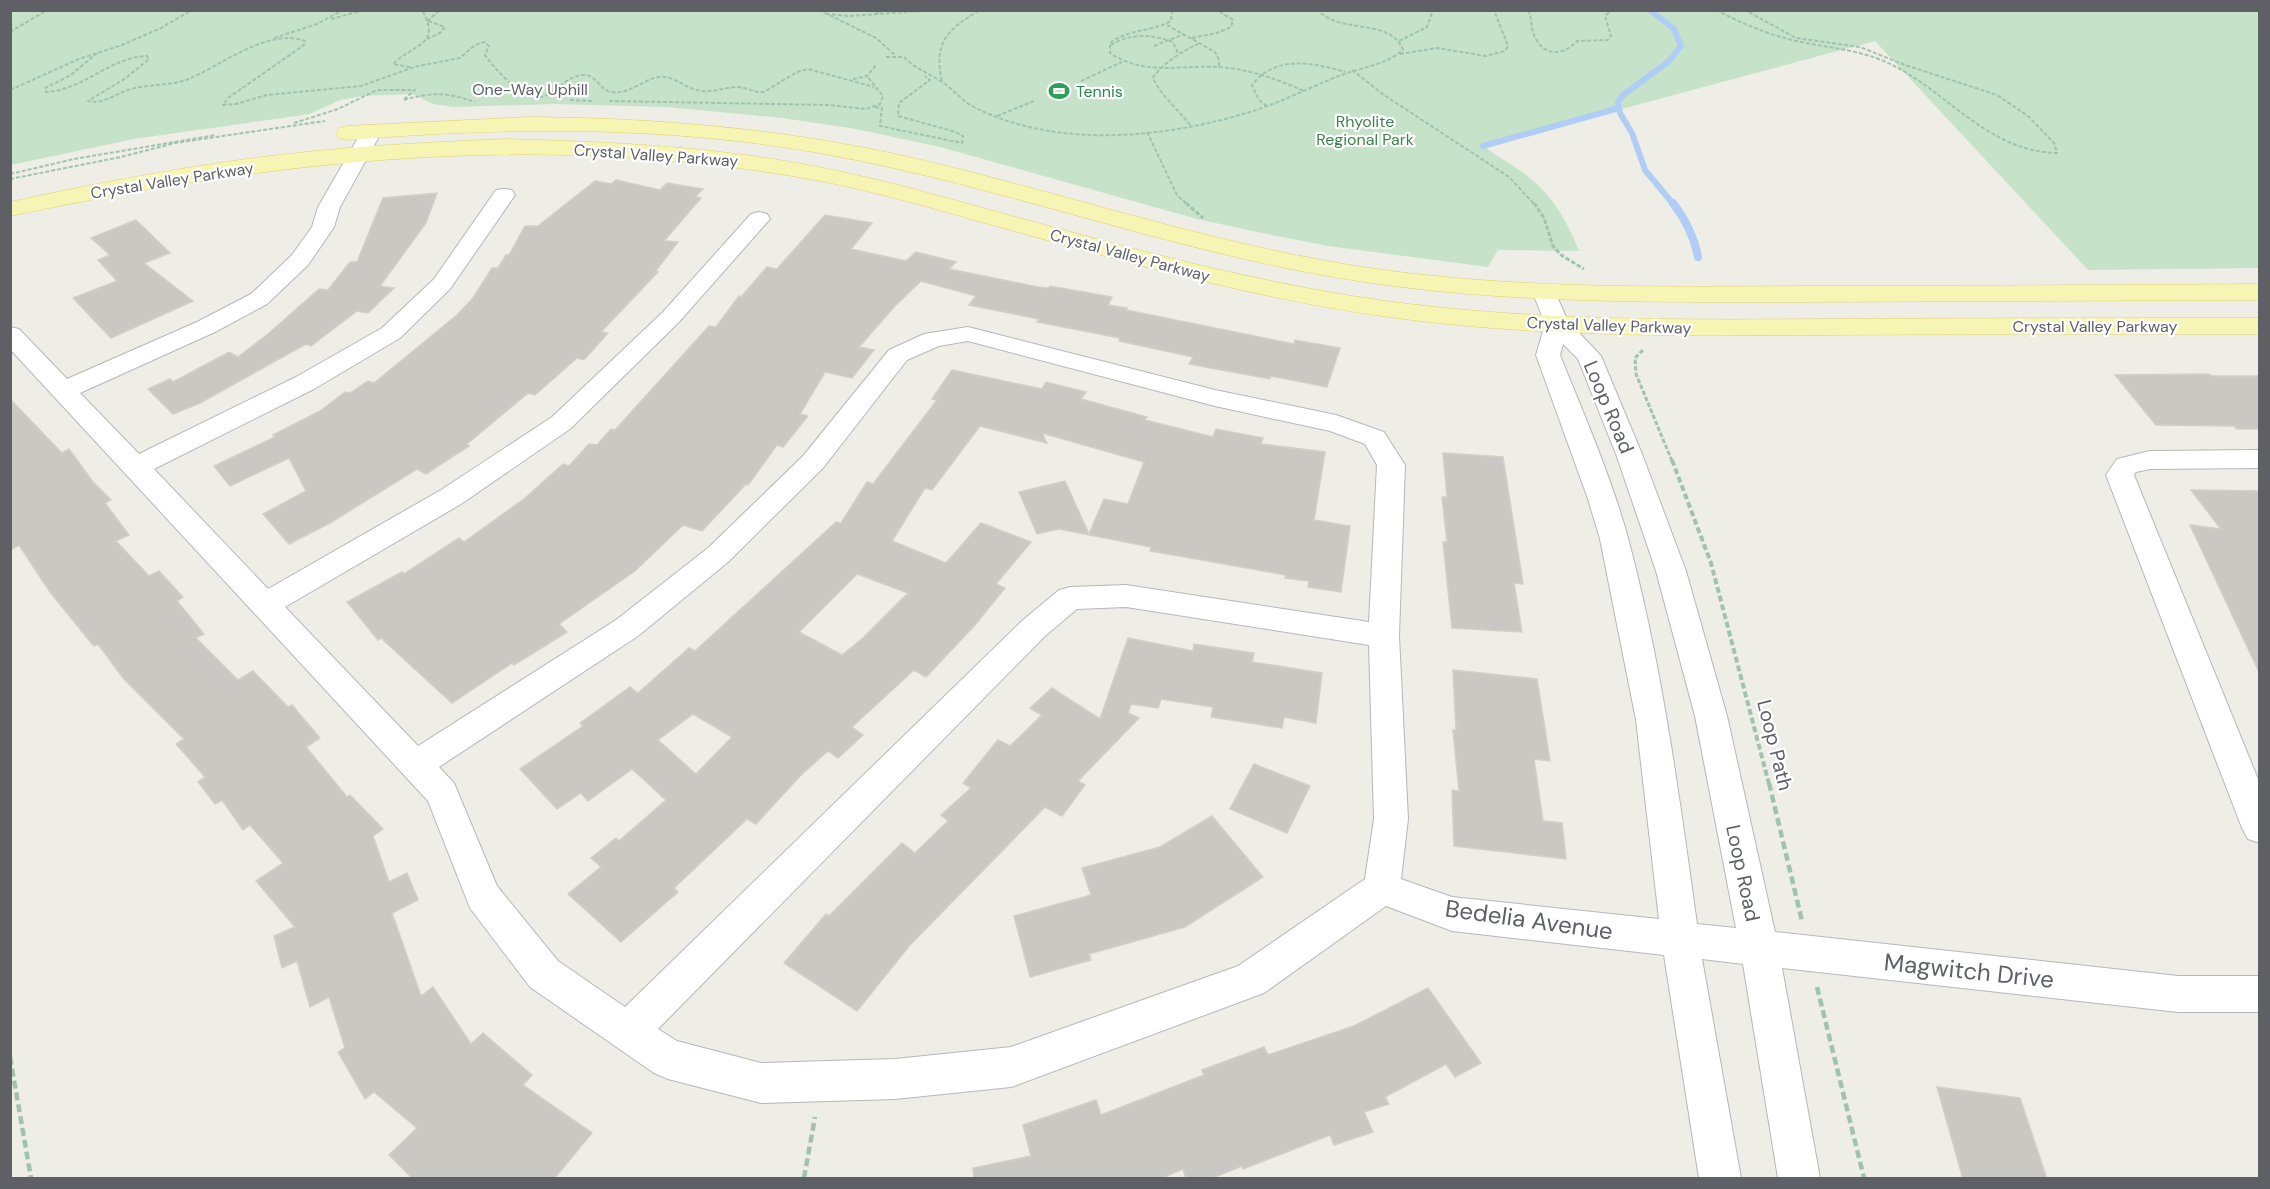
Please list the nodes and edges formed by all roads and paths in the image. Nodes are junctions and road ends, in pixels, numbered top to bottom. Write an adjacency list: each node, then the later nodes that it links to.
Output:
1 (47, 10): 29 (path)
2 (192, 10): 41 (path)
3 (343, 10): 25 (path)
4 (364, 10): 25 (path)
5 (422, 10): 26 (path)
6 (440, 10): 26 (path)
7 (819, 10): 22 (path)
8 (886, 10): 24 (path)
9 (911, 10): 23 (path)
10 (937, 10): 23 (path)
11 (980, 10): 57 (path)
12 (1178, 10): 21 (path)
13 (1217, 10): 32 (path)
14 (1318, 10): 36 (path)
15 (1433, 10): 36 (path)
16 (1494, 10): 42 (path)
17 (1528, 10): 18 (path)
18 (1612, 10)
19 (1716, 10): 20 (path)
20 (1745, 10)
21 (1173, 11): 27 (path)
22 (826, 14): 24 (path); 43 (path)
23 (900, 14): 24 (path)
24 (866, 16)
25 (327, 20): 34 (path)
26 (427, 21): 33 (path); 33 (path)
27 (1166, 24): 28 (path); 30 (path)
28 (1155, 29): 31 (path); 39 (path)
29 (10, 32)
30 (1184, 34): 32 (path); 35 (path)
31 (1148, 36): 35 (path); 39 (path)
32 (1192, 38): 37 (path)
33 (427, 39): 47 (path)
34 (271, 40): 41 (path); 47 (path)
35 (1168, 40): 38 (path); 40 (path)
36 (1399, 41): 42 (path)
37 (1198, 44): 40 (path); 48 (path)
38 (1154, 46)
39 (1108, 48): 45 (path)
40 (1178, 52): 49 (path)
41 (97, 53): 59 (path)
42 (1399, 54): 51 (path)
43 (895, 55): 44 (path); 50 (path)
44 (886, 57)
45 (1122, 62): 49 (path); 56 (path)
46 (876, 65): 54 (path)
47 (414, 67): 55 (path)
48 (1219, 67): 49 (path); 53 (path)
49 (1158, 68): 69 (path)
50 (917, 69): 57 (path); 67 (path)
51 (1352, 70): 52 (path); 81 (path)
52 (1346, 72): 53 (path); 60 (path)
53 (1261, 75): 60 (path); 66 (path)
54 (867, 76): 55 (path); 58 (path)
55 (850, 80): 58 (path)
56 (1081, 81)
57 (943, 82): 68 (path)
58 (874, 87): 67 (path)
59 (10, 90)
60 (1305, 91): 66 (path)
61 (562, 100): 67 (path, One-Way Uphill)
62 (527, 101): 63 (path, One-Way Uphill)
63 (545, 101)
64 (1034, 101): 68 (path)
65 (476, 103): 76 (path, One-Way Uphill)
66 (1267, 106): 69 (path)
67 (875, 107)
68 (997, 116): 71 (path)
69 (1190, 125): 71 (path)
70 (372, 131): 72 (main road, Crystal Valley Parkway); 75 (street); 83 (main road, Crystal Valley Parkway)
71 (1147, 132): 80 (path)
72 (316, 136)
73 (268, 142): 74 (main road, Crystal Valley Parkway)
74 (180, 155)
75 (359, 155): 78 (main road, Crystal Valley Parkway); 84 (main road, Crystal Valley Parkway); 88 (street)
76 (10, 174)
77 (504, 195): 90 (street)
78 (10, 209)
79 (759, 219): 91 (street)
80 (1206, 220)
81 (1586, 270)
82 (2259, 292): 83 (main road, Crystal Valley Parkway)
83 (1545, 293): 84 (street)
84 (1557, 324): 85 (main road, Crystal Valley Parkway); 96 (street, Loop Road); 97 (street, Loop Road)
85 (2259, 326)
86 (10, 334): 88 (street)
87 (1646, 349): 98 (path, Loop Path)
88 (64, 390): 90 (street)
89 (2259, 459): 94 (street)
90 (136, 467): 91 (street)
91 (266, 604): 93 (street)
92 (1384, 636): 93 (street); 95 (street); 100 (street)
93 (417, 764): 100 (street)
94 (2259, 828)
95 (1382, 888): 96 (street, Bedelia Avenue); 102 (street)
96 (1680, 938): 97 (street, Magwitch Drive); 105 (street, Loop Road)
97 (1759, 947): 98 (street, Magwitch Drive); 106 (street, Loop Road)
98 (1809, 953): 99 (street, Magwitch Drive); 107 (path, Loop Path)
99 (2259, 994)
100 (627, 1032): 102 (street)
101 (10, 1057): 103 (path)
102 (822, 1081): 104 (path)
103 (31, 1179)
104 (804, 1179)
105 (1720, 1179)
106 (1799, 1179)
107 (1864, 1179)

